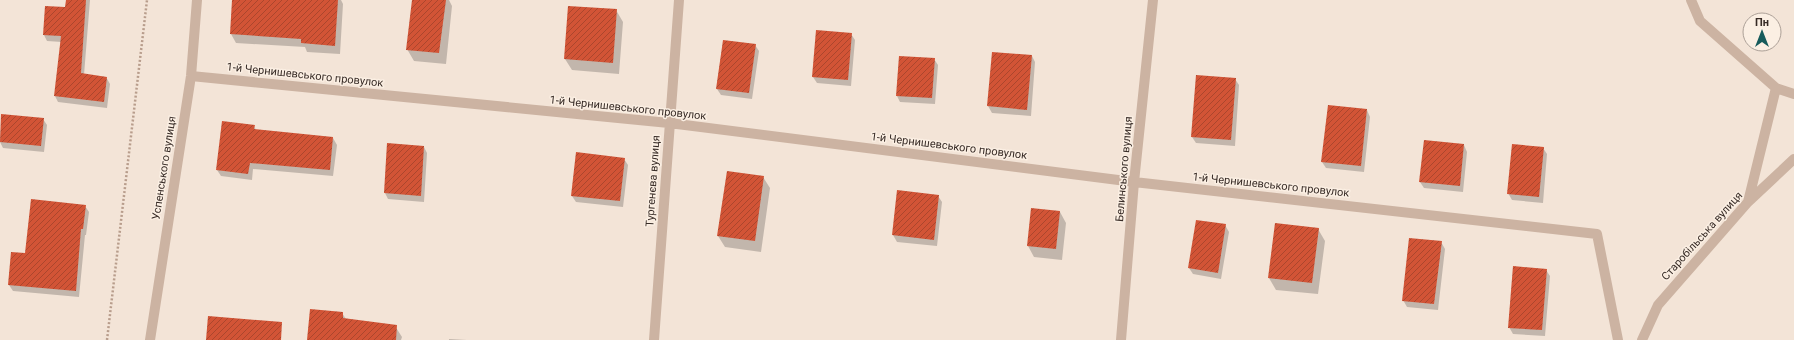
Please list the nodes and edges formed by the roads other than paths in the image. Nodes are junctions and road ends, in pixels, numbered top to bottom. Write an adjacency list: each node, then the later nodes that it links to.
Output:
1 (197, 0): 5 (street, Успенського вулиця)
2 (679, 0): 8 (street, Тургенєва вулиця)
3 (1154, 0): 10 (street, Белинського вулиця)
4 (1691, 0): 6 (street)
5 (191, 76): 8 (street, 1-й Чернишевського провулок); 12 (street, Успенського вулиця)
6 (1776, 88): 7 (street); 11 (street)
7 (1794, 94)
8 (669, 123): 10 (street, 1-й Чернишевського провулок); 13 (street, Тургенєва вулиця)
9 (1794, 159): 11 (street, Старобільська вулиця)
10 (1134, 182): 14 (street, Белинського вулиця); 15 (street, 1-й Чернишевського провулок)
11 (1748, 202): 16 (street, Старобільська вулиця)
12 (150, 340)
13 (654, 340)
14 (1121, 340)
15 (1618, 340)
16 (1642, 340)

